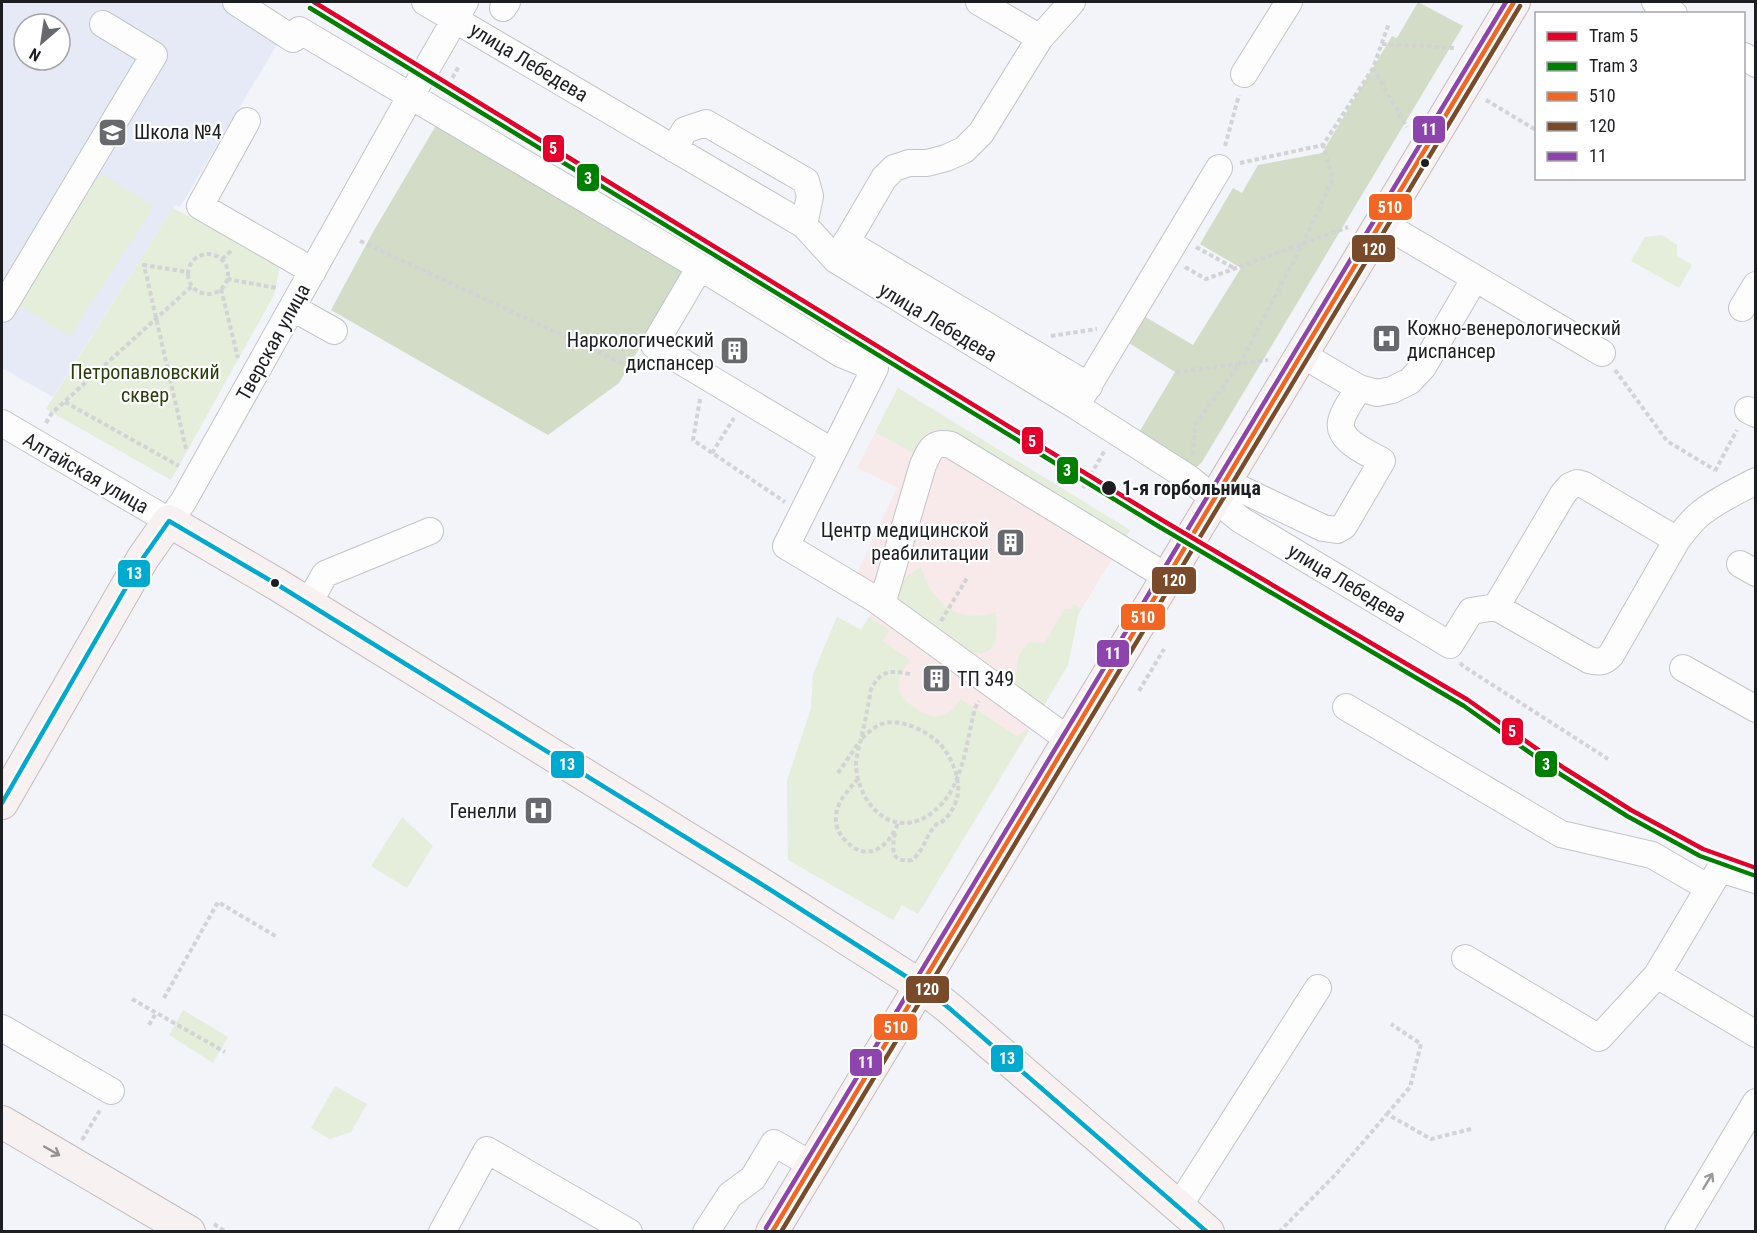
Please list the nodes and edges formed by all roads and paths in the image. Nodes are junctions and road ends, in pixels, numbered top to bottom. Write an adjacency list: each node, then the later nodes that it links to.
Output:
1 (236, 2): 19 (street)
2 (425, 2): 8 (street, улица Лебедева)
3 (979, 2): 12 (street)
4 (1072, 2): 12 (street)
5 (1289, 2): 17 (street)
6 (1514, 2): 27 (main road)
7 (1655, 2): 9 (street)
8 (460, 10): 19 (street, Тверская улица); 25 (street, улица Лебедева)
9 (1671, 12)
10 (1389, 23): 13 (path)
11 (103, 24): 38 (street)
12 (1040, 38): 33 (street)
13 (1382, 44): 14 (path); 16 (path)
14 (1455, 48)
15 (459, 66): 18 (path)
16 (1373, 68): 22 (path); 24 (path)
17 (1244, 74): 26 (path)
18 (444, 92)
19 (411, 96): 34 (street); 36 (street, Тверская улица)
20 (1486, 100): 23 (path)
21 (247, 121): 36 (street)
22 (1407, 127)
23 (1535, 129)
24 (1323, 145): 26 (path); 31 (path)
25 (674, 149): 28 (street, улица Лебедева); 28 (street)
26 (1219, 168): 32 (street)
27 (1380, 222): 39 (street); 52 (main road)
28 (804, 225): 33 (street, улица Лебедева)
29 (1348, 227): 31 (path)
30 (360, 241): 56 (path)
31 (1303, 243): 35 (path); 55 (path)
32 (1172, 246): 35 (path); 35 (path); 48 (street)
33 (841, 251): 60 (street, улица Лебедева)
34 (700, 267): 58 (street); 68 (street)
35 (1234, 269)
36 (313, 271): 44 (street, Тверская улица)
37 (188, 272): 40 (path); 42 (path); 47 (path)
38 (10, 275): 46 (street)
39 (1475, 278): 51 (street); 59 (street)
40 (227, 279): 43 (path); 44 (path)
41 (1755, 285): 45 (street)
42 (192, 286): 43 (path); 47 (path)
43 (221, 289): 54 (path)
44 (287, 298): 49 (street); 78 (street, Тверская улица)
45 (1742, 308)
46 (2, 309)
47 (156, 319): 62 (path); 69 (path)
48 (1125, 324): 50 (path); 60 (street)
49 (334, 331)
50 (1050, 336)
51 (1602, 352): 72 (path)
52 (1301, 354): 59 (street); 75 (main road)
53 (1268, 360): 55 (path)
54 (239, 363)
55 (1240, 363): 57 (path); 70 (path)
56 (639, 371)
57 (1176, 372)
58 (704, 375): 61 (street); 67 (path)
59 (1359, 388): 75 (street)
60 (1082, 396): 75 (street, улица Лебедева)
61 (744, 399): 67 (path); 68 (street)
62 (64, 402): 64 (path); 71 (path)
63 (1752, 412): 72 (path)
64 (52, 413)
65 (2, 423): 78 (street, Алтайская улица)
66 (1104, 451): 74 (path)
67 (712, 453): 77 (path)
68 (832, 453): 77 (street)
69 (188, 455)
70 (1192, 459)
71 (181, 467)
72 (1715, 470): 76 (path)
73 (1755, 481): 76 (street)
74 (1083, 488)
75 (1219, 490): 81 (main road); 87 (street, улица Лебедева)
76 (1728, 495): 80 (street)
77 (802, 514): 84 (street)
78 (169, 521): 83 (main road, Алтайская улица); 101 (main road, Тверская улица)
79 (430, 531): 83 (street)
80 (1677, 540): 85 (street); 85 (street)
81 (1167, 577): 84 (street); 96 (main road)
82 (967, 578): 86 (path)
83 (308, 604): 109 (main road, Алтайская улица)
84 (882, 604): 91 (street)
85 (1496, 607): 87 (street)
86 (949, 608)
87 (1450, 645): 97 (path)
88 (1164, 649): 92 (path)
89 (1683, 668): 94 (street)
90 (910, 674): 95 (path)
91 (990, 684): 96 (street); 100 (path)
92 (1139, 691)
93 (1346, 707): 104 (street)
94 (1755, 709)
95 (861, 739): 98 (path); 99 (path); 100 (path)
96 (1069, 740): 109 (main road)
97 (1608, 759)
98 (838, 773)
99 (858, 779): 102 (path); 103 (path)
100 (957, 779): 102 (path); 103 (path)
101 (2, 803)
102 (898, 823): 103 (path)
103 (895, 832)
104 (1714, 878): 105 (street); 108 (street)
105 (1755, 880)
106 (277, 937): 111 (path)
107 (1466, 958): 108 (street)
108 (1656, 975): 117 (street)
109 (921, 986): 125 (main road); 126 (main road, Алтайская улица)
110 (1318, 988): 126 (street)
111 (164, 998)
112 (132, 999): 113 (path)
113 (156, 1013): 115 (path); 118 (path)
114 (1391, 1024): 121 (path)
115 (149, 1025)
116 (2, 1028): 119 (street)
117 (1755, 1034)
118 (225, 1052)
119 (111, 1091): 124 (path)
120 (1755, 1102): 134 (street, one-way to 120)
121 (1387, 1114): 123 (path); 133 (path)
122 (2, 1122): 127 (main road, one-way to 127)
123 (1471, 1129)
124 (79, 1146)
125 (812, 1165): 130 (street); 131 (main road)
126 (1179, 1206): 132 (main road, Алтайская улица)
127 (189, 1232)
128 (442, 1232): 129 (street)
129 (629, 1232)
130 (706, 1232)
131 (772, 1232)
132 (1208, 1232)
133 (1279, 1232)
134 (1678, 1232)

